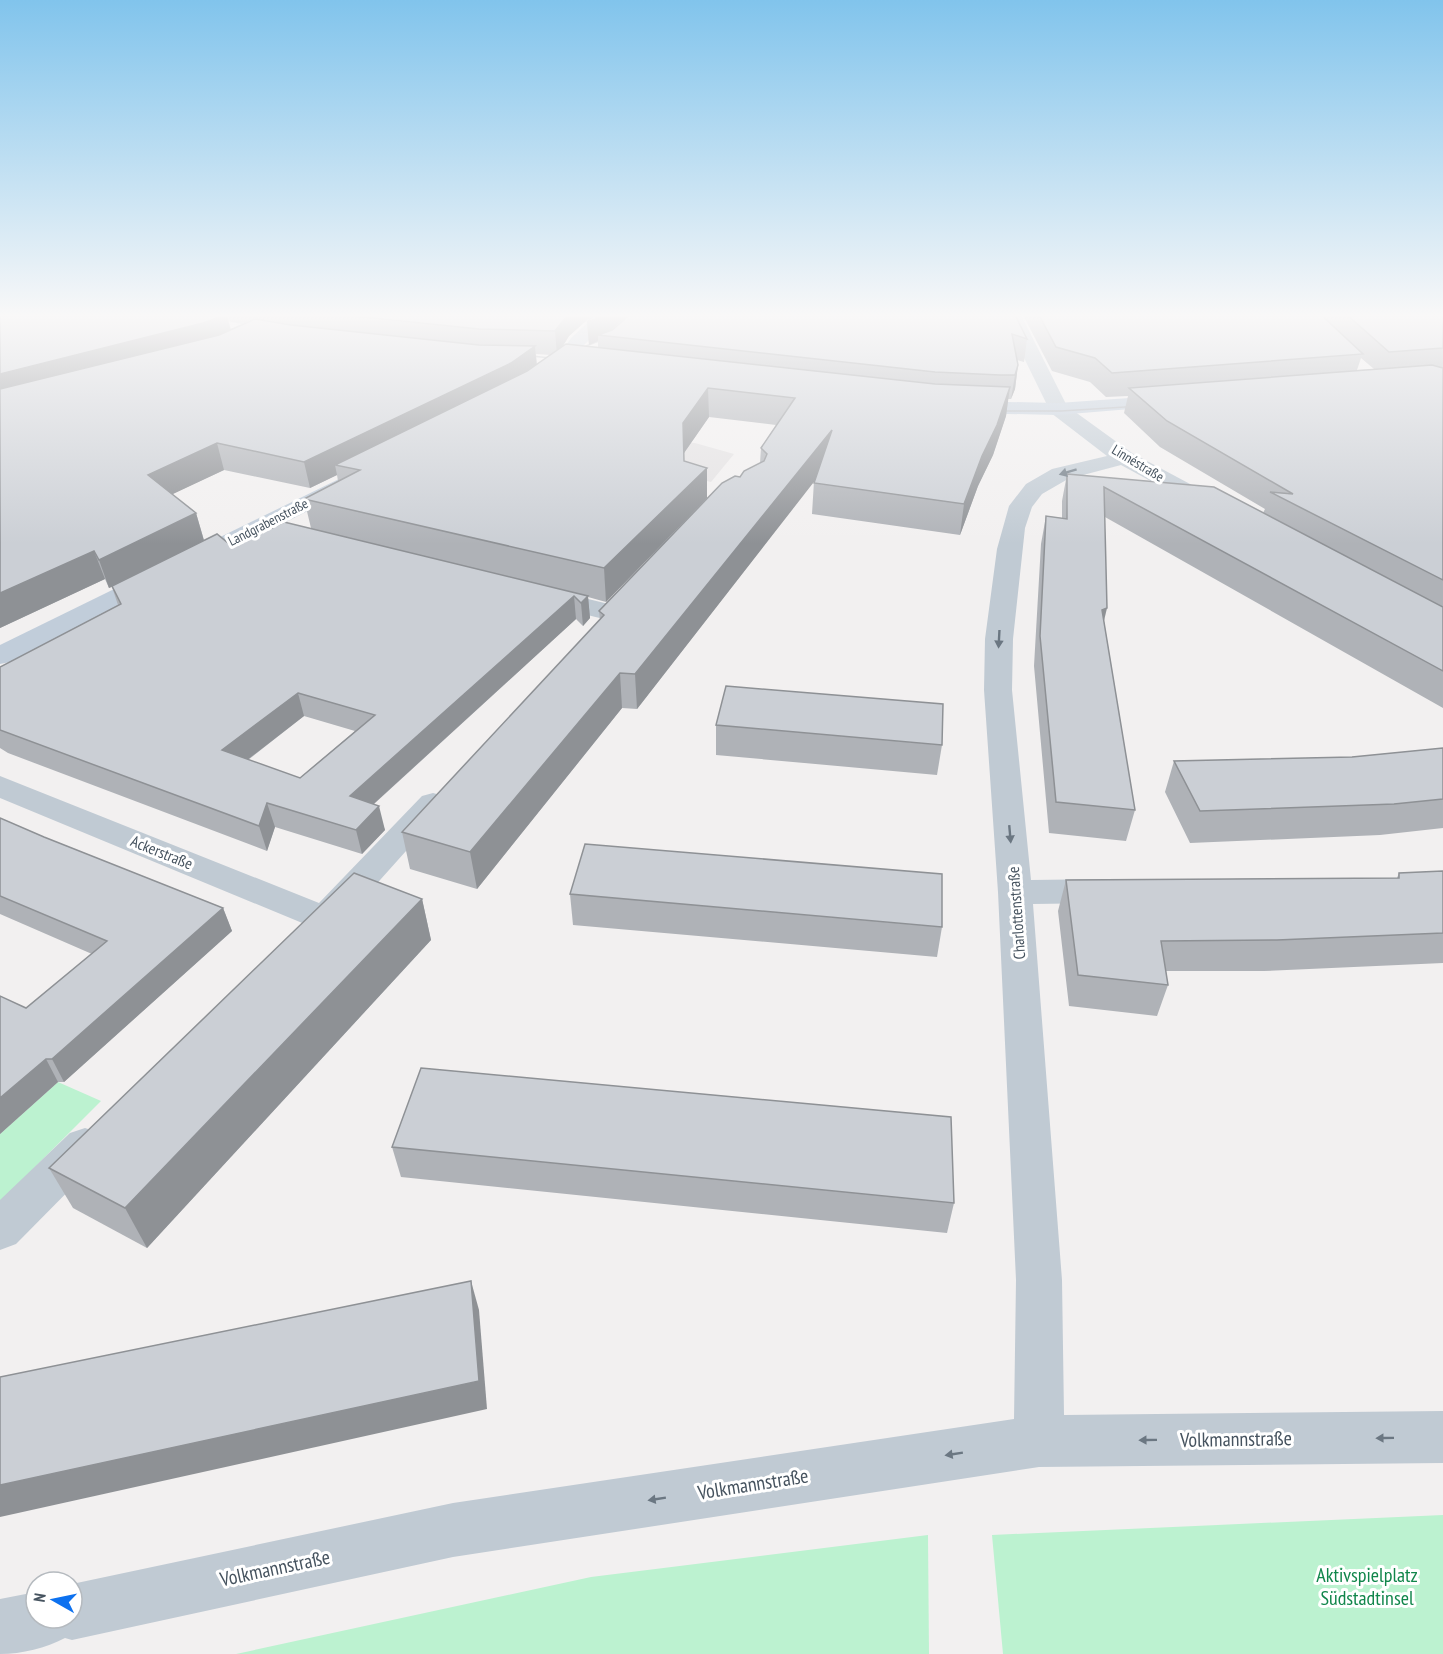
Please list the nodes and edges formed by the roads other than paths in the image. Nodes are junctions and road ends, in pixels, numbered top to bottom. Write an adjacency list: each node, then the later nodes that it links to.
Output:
1 (1049, 390): 4 (street)
2 (1196, 399): 4 (main road)
3 (942, 405): 4 (main road)
4 (1058, 409): 5 (street, Linnéstraße)
5 (1124, 458): 7 (street, Linnéstraße); 18 (street, Charlottenstraße, one-way to 18)
6 (370, 471): 8 (main road, Landgrabenstraße)
7 (1227, 513)
8 (266, 523): 9 (street); 14 (main road, Landgrabenstraße)
9 (297, 537)
10 (635, 589): 12 (street)
11 (522, 591): 12 (street)
12 (612, 613): 13 (street)
13 (588, 638)
14 (0, 656)
15 (453, 782): 19 (street)
16 (0, 786): 19 (street, Ackerstraße)
17 (1133, 891): 18 (street)
18 (1015, 892): 24 (street, Charlottenstraße)
19 (324, 919): 20 (street)
20 (299, 943)
21 (113, 1118): 22 (street)
22 (0, 1230)
23 (1443, 1437): 24 (street, Volkmannstraße, one-way to 24)
24 (1039, 1441): 25 (street, Volkmannstraße, one-way to 25)
25 (84, 1609)
26 (24, 1623): 27 (street)
27 (0, 1628)

